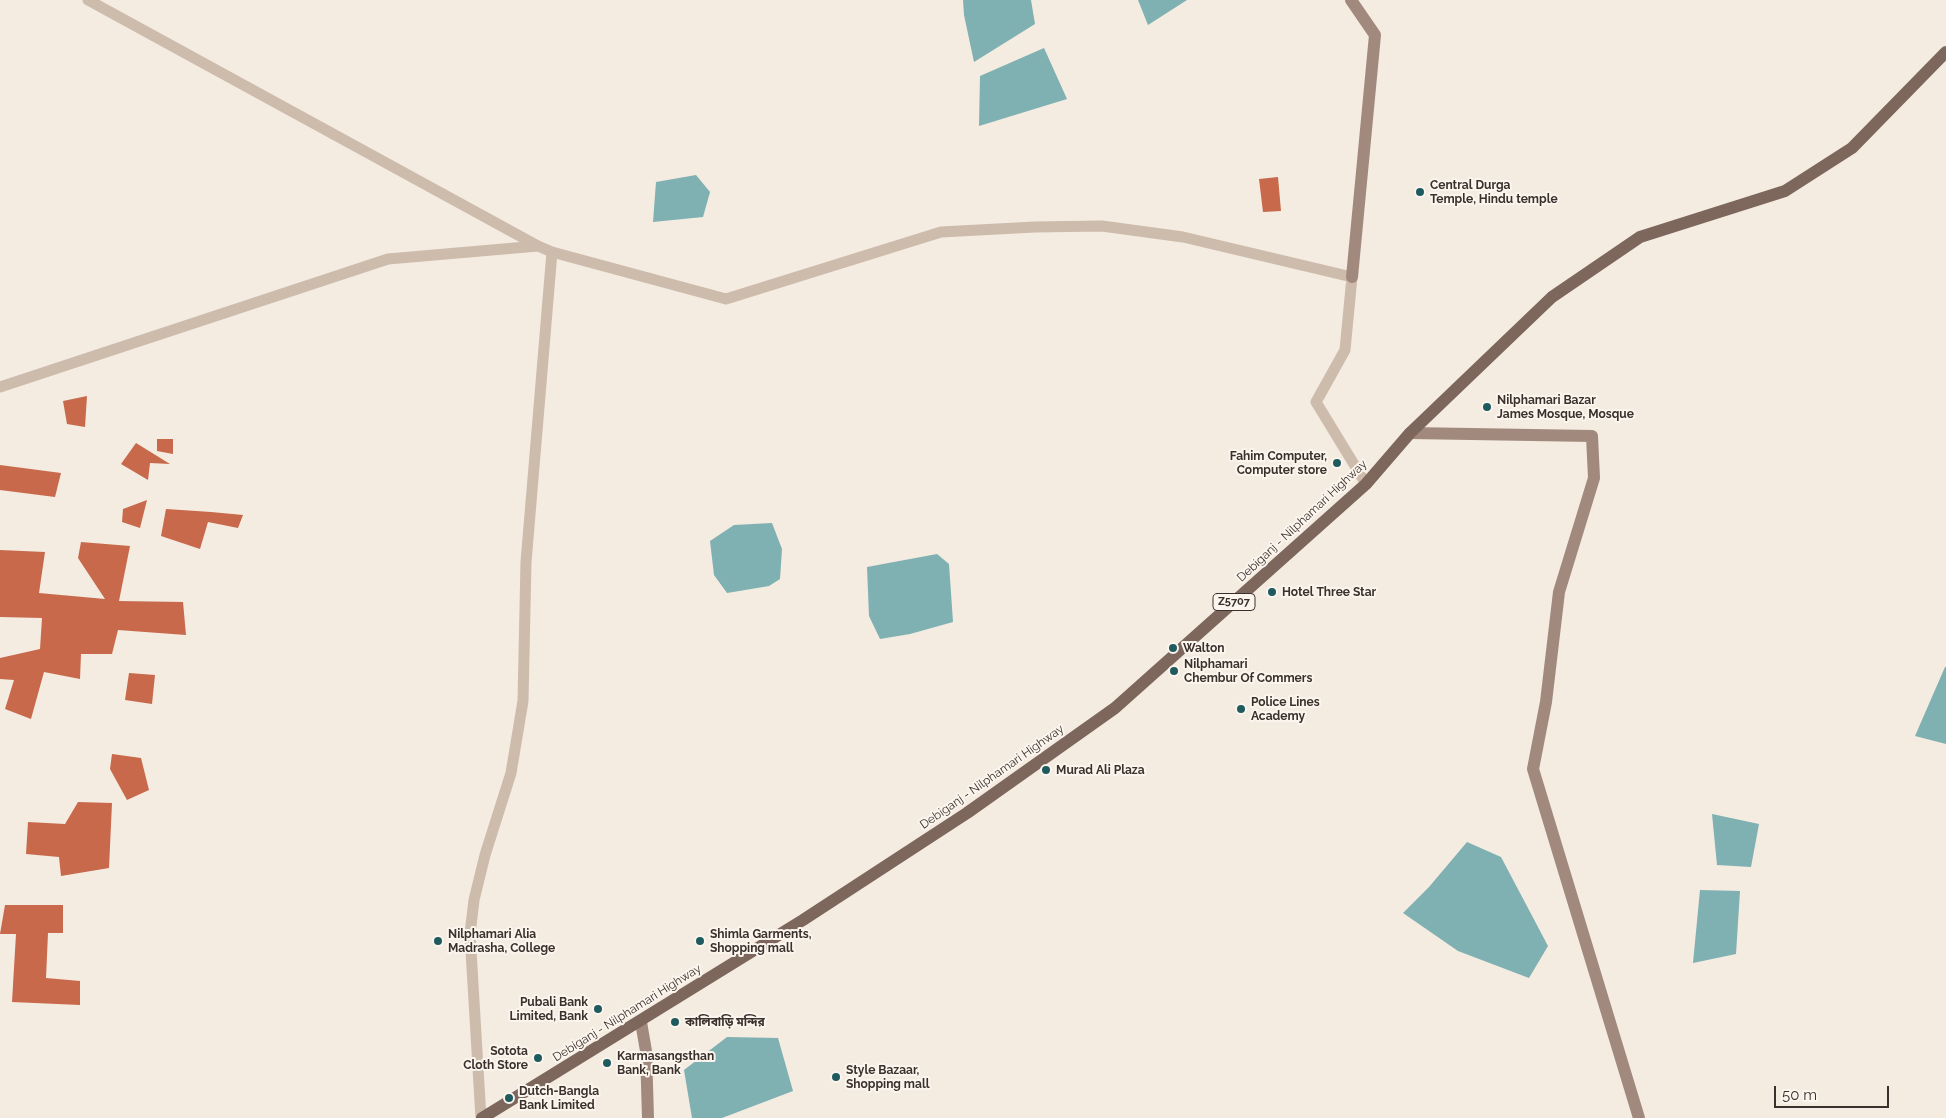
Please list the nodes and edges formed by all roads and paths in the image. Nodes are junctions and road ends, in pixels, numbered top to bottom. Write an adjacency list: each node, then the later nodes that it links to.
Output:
1 (88, 0): 4 (street)
2 (1351, 0): 6 (street)
3 (1946, 52): 8 (main road, Debiganj - Nilphamari Highway / Z5707)
4 (538, 246): 5 (street); 7 (street)
5 (552, 252): 6 (street); 11 (street)
6 (1352, 277): 9 (street)
7 (0, 387)
8 (1410, 433): 9 (main road, Debiganj - Nilphamari Highway / Z5707); 13 (street)
9 (1366, 484): 10 (main road, Debiganj - Nilphamari Highway / Z5707)
10 (641, 1022): 11 (main road, Debiganj - Nilphamari Highway / Z5707); 12 (street)
11 (481, 1118)
12 (648, 1118)
13 (1639, 1118)

